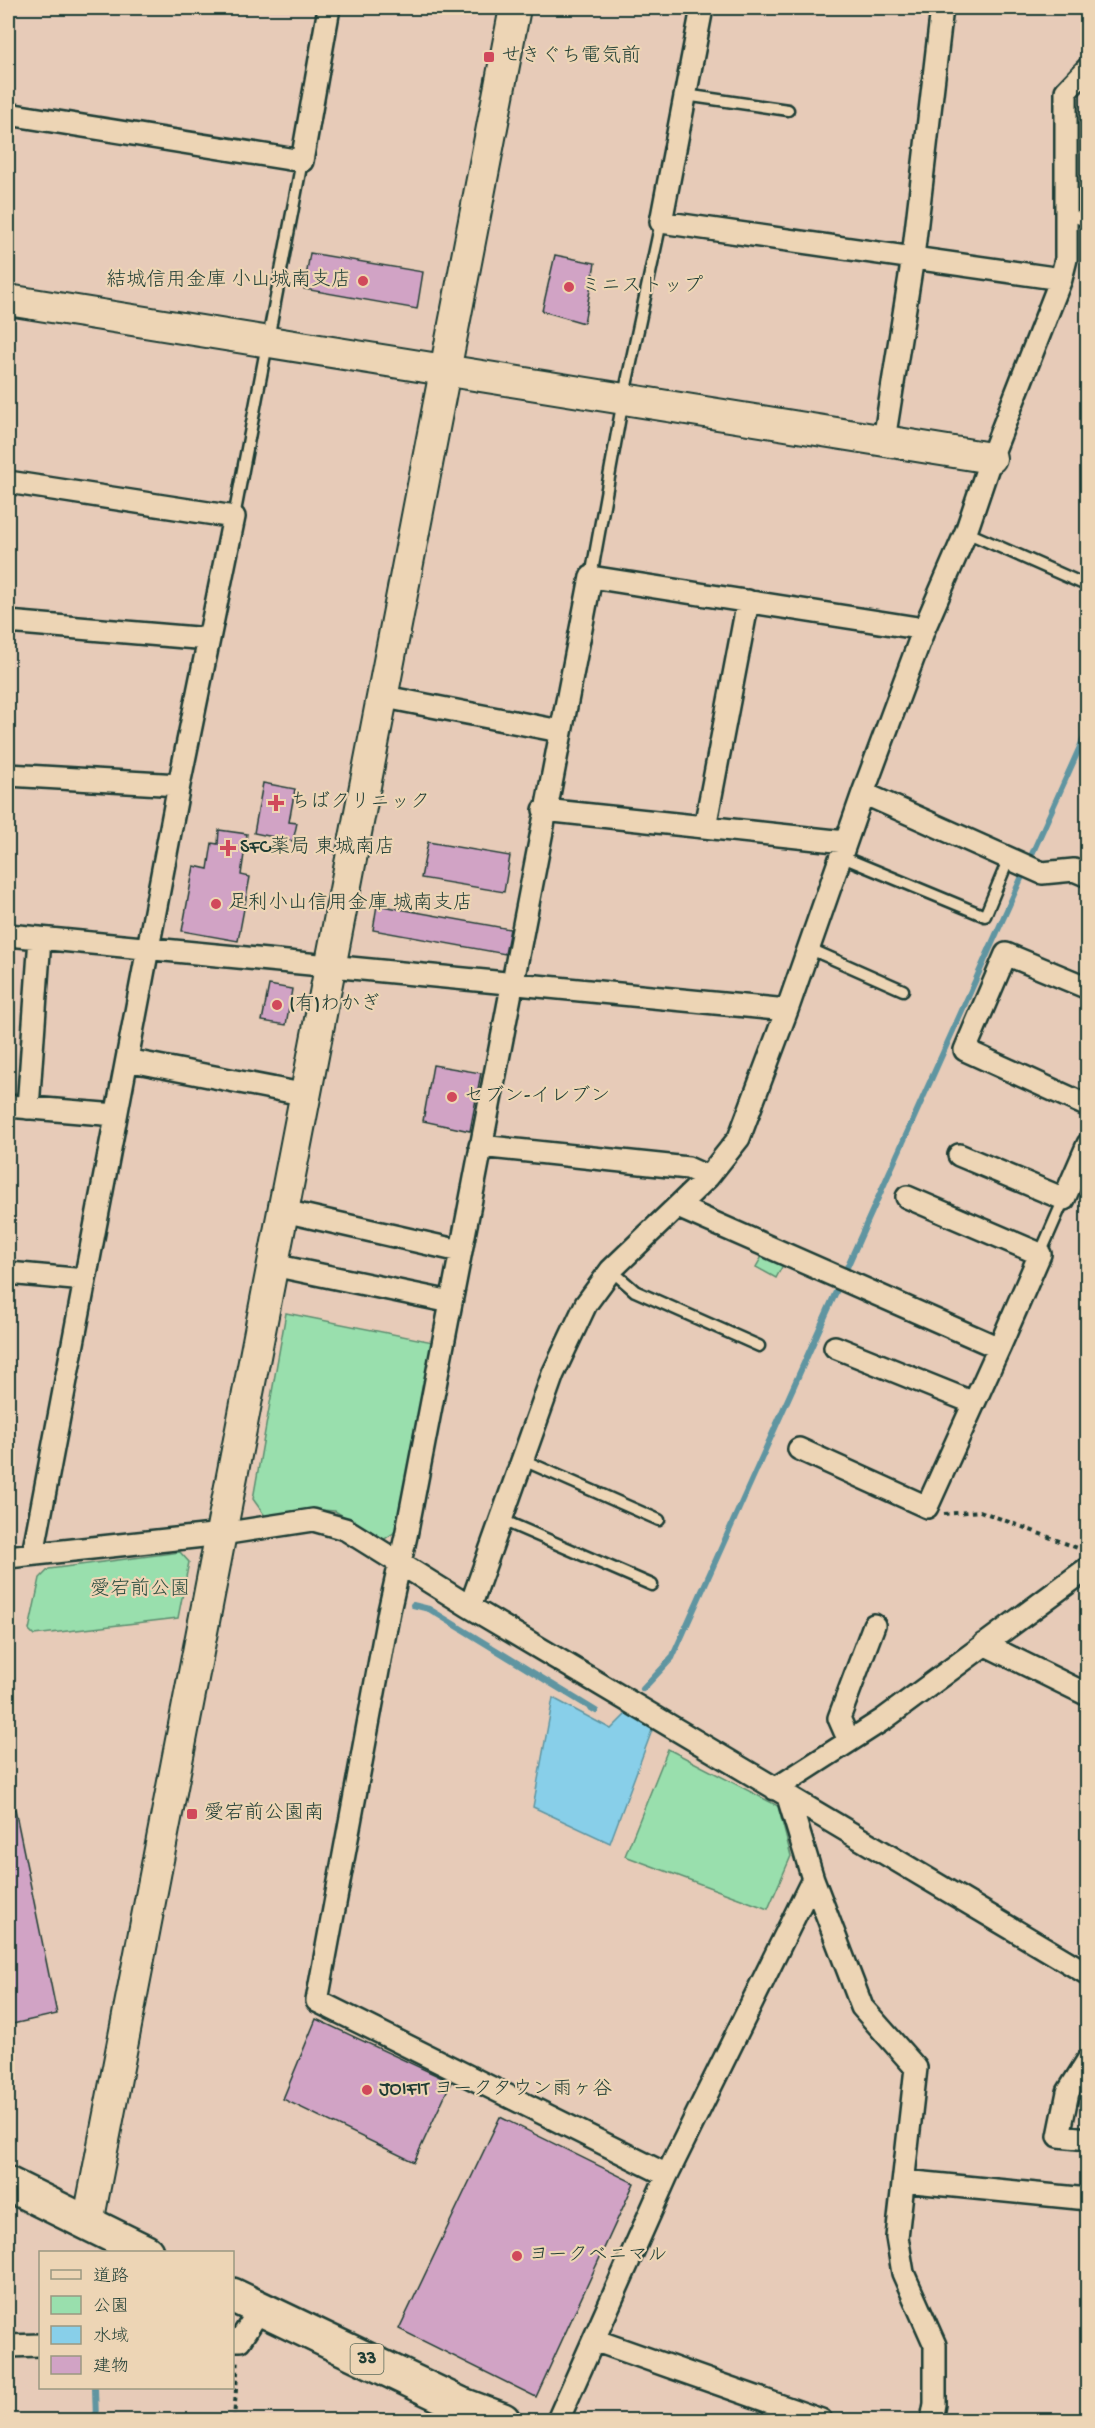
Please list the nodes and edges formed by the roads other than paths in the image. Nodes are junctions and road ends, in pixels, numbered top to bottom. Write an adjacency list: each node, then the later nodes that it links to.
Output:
1 (329, 8): 9 (street)
2 (515, 8): 17 (street)
3 (702, 8): 6 (street)
4 (938, 8): 13 (street)
5 (1088, 68): 10 (street)
6 (685, 95): 7 (lane); 11 (street)
7 (788, 110)
8 (8, 114): 9 (street)
9 (302, 161): 16 (lane)
10 (1066, 213): 12 (lane); 14 (street)
11 (662, 222): 13 (street); 18 (lane)
12 (1088, 222)
13 (913, 258): 14 (street); 19 (street)
14 (1061, 279): 20 (street)
15 (8, 300): 16 (street)
16 (267, 342): 17 (street); 22 (lane)
17 (445, 370): 18 (street); 30 (street)
18 (623, 400): 19 (street); 24 (lane)
19 (884, 440): 20 (street)
20 (991, 458): 23 (street)
21 (8, 482): 22 (street)
22 (234, 517): 29 (street)
23 (966, 532): 25 (lane); 28 (street)
24 (591, 577): 26 (street); 31 (street)
25 (1088, 586)
26 (748, 601): 28 (street); 36 (street)
27 (8, 622): 29 (street)
28 (924, 629): 34 (street)
29 (208, 639): 33 (street)
30 (380, 696): 31 (street); 44 (street)
31 (560, 731): 35 (street)
32 (8, 775): 33 (street)
33 (179, 785): 43 (street)
34 (863, 793): 37 (street); 38 (street)
35 (544, 810): 36 (street); 45 (street)
36 (705, 827): 37 (street)
37 (842, 849): 38 (lane); 42 (street)
38 (1009, 858): 39 (street)
39 (1088, 876)
40 (8, 935): 41 (street)
41 (40, 938): 43 (street); 52 (street)
42 (808, 948): 47 (lane); 48 (street)
43 (150, 949): 44 (street); 49 (street)
44 (331, 965): 45 (street); 50 (street)
45 (514, 982): 48 (street); 55 (street)
46 (1088, 988): 51 (street)
47 (903, 990)
48 (787, 1010): 57 (street)
49 (127, 1060): 50 (street); 53 (street)
50 (307, 1095): 61 (street)
51 (1088, 1106)
52 (18, 1107): 53 (street)
53 (116, 1116): 67 (street)
54 (1088, 1144): 59 (street)
55 (480, 1146): 57 (street); 62 (street)
56 (959, 1155): 59 (street)
57 (708, 1177): 60 (street)
58 (907, 1197): 63 (street)
59 (1064, 1199): 63 (lane)
60 (678, 1207): 65 (street); 71 (street)
61 (284, 1211): 62 (street); 64 (street)
62 (460, 1251): 68 (street)
63 (1040, 1254): 71 (street)
64 (273, 1265): 68 (street); 77 (street)
65 (611, 1270): 69 (lane); 74 (street)
66 (8, 1273): 67 (street)
67 (85, 1280): 78 (street)
68 (451, 1302): 80 (street)
69 (759, 1346)
70 (835, 1347): 72 (street)
71 (999, 1348): 72 (street)
72 (974, 1403): 73 (street)
73 (799, 1449)
74 (523, 1460): 75 (street); 76 (lane)
75 (502, 1520): 82 (lane); 83 (street)
76 (659, 1520)
77 (222, 1533): 78 (street); 80 (street); 97 (street)
78 (33, 1554): 79 (street)
79 (8, 1557)
80 (400, 1562): 83 (street); 93 (street)
81 (1083, 1576): 85 (street)
82 (652, 1585)
83 (470, 1607): 88 (street)
84 (874, 1625): 87 (street)
85 (984, 1644): 86 (street); 87 (street)
86 (1088, 1695)
87 (849, 1741): 88 (street)
88 (782, 1793): 89 (street); 90 (street)
89 (813, 1879): 93 (street); 94 (street)
90 (1088, 1974)
91 (1088, 2060): 92 (street)
92 (1088, 2139)
93 (667, 2175): 101 (street)
94 (904, 2181): 96 (street); 107 (street)
95 (8, 2184): 97 (main road)
96 (1088, 2199)
97 (88, 2223): 98 (main road)
98 (142, 2251)
99 (247, 2301): 100 (street); 104 (main road, 33)
100 (236, 2340)
101 (594, 2340): 105 (street); 106 (street)
102 (39, 2345): 103 (street)
103 (8, 2346)
104 (502, 2421)
105 (558, 2421)
106 (821, 2421)
107 (932, 2421)

